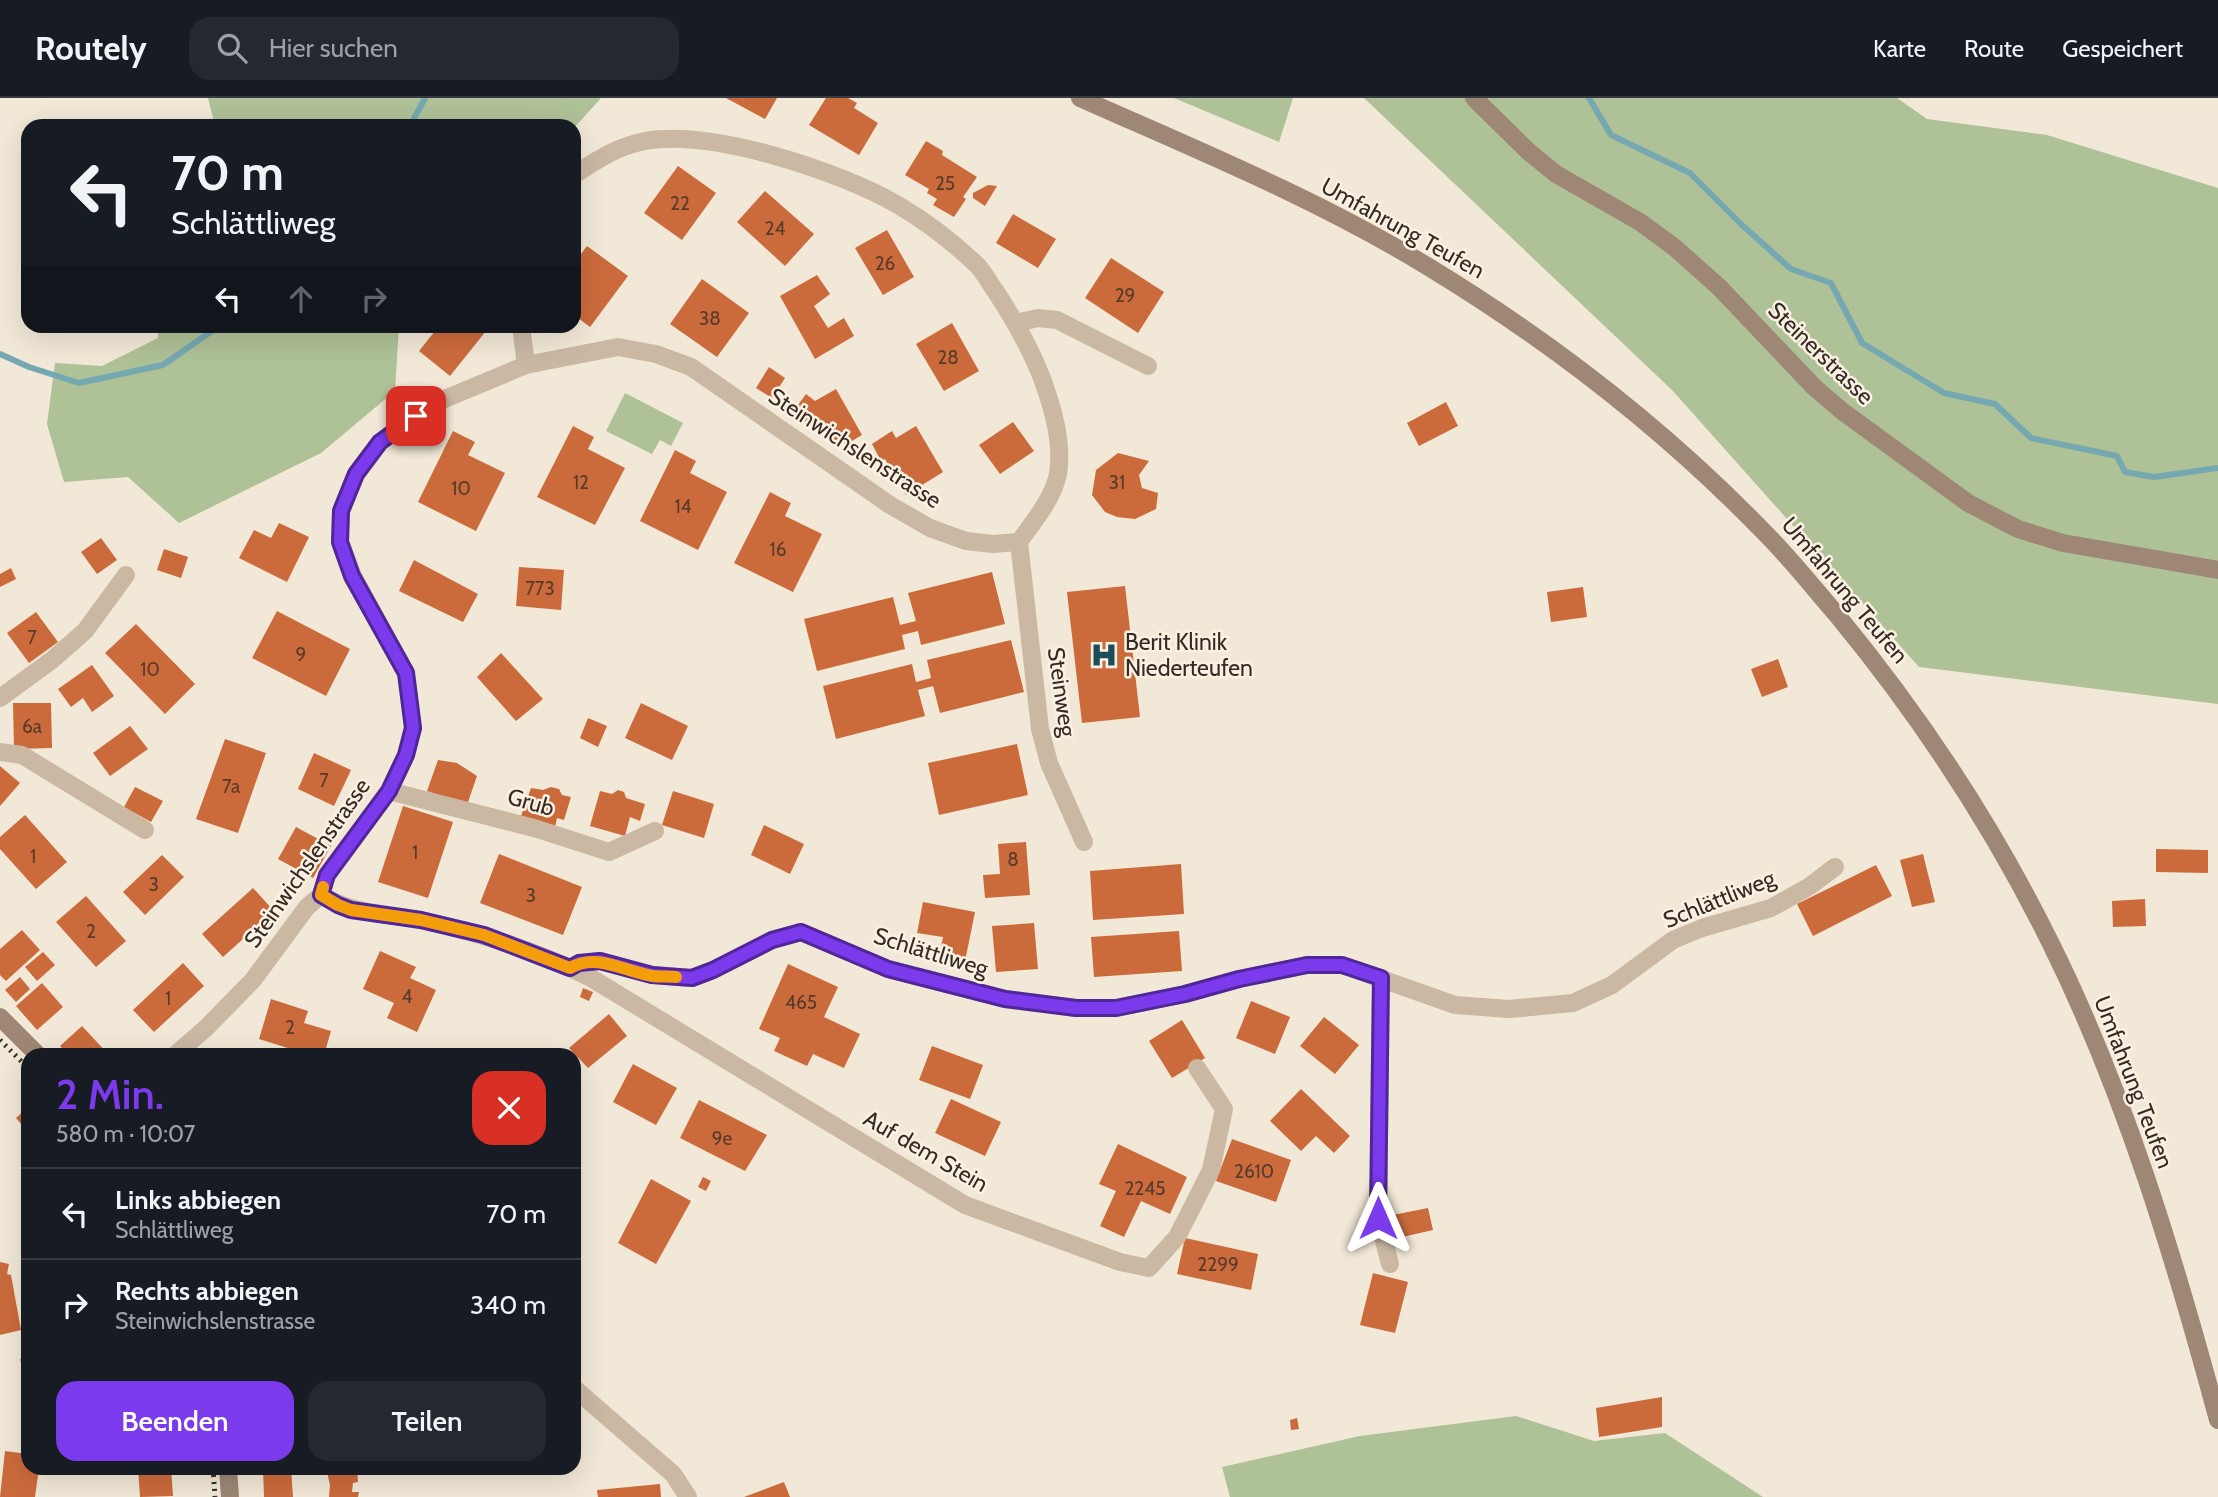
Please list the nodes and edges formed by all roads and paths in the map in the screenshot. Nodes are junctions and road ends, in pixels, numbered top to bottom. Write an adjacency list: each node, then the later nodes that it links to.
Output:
1 (1080, 98): 27 (main road, Umfahrung Teufen)
2 (1474, 98): 9 (main road, Steinerstrasse)
3 (581, 170): 4 (street)
4 (1016, 323): 7 (street); 8 (street)
5 (522, 333): 6 (street)
6 (526, 365): 8 (street, Steinwichslenstrasse); 13 (street, Steinwichslenstrasse)
7 (1148, 366)
8 (1019, 542): 16 (street, Steinweg)
9 (2218, 570)
10 (126, 575): 11 (street)
11 (0, 698)
12 (0, 752): 14 (street)
13 (389, 791): 15 (street, Grub); 18 (street, Steinwichslenstrasse)
14 (145, 830)
15 (655, 831)
16 (1084, 842)
17 (1835, 867): 20 (street, Schlättliweg)
18 (321, 895): 19 (street); 23 (street, Steinwichslenstrasse)
19 (570, 968): 20 (street, Schlättliweg); 24 (street, Auf dem Stein)
20 (1381, 978): 25 (street)
21 (0, 1017): 22 (main road)
22 (31, 1048)
23 (183, 1048)
24 (1197, 1068)
25 (1390, 1264)
26 (581, 1394): 30 (street)
27 (2218, 1420)
28 (228, 1475): 29 (main road)
29 (230, 1497)
30 (688, 1497)

